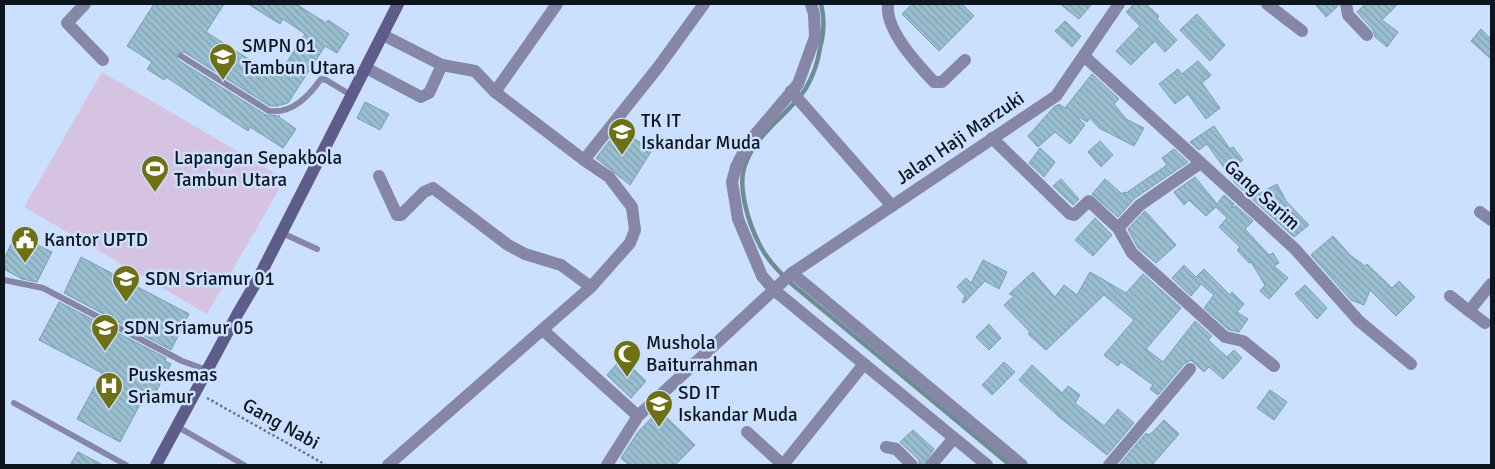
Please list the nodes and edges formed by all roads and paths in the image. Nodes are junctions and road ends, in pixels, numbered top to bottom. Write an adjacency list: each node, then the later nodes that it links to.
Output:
1 (85, 4): 15 (street)
2 (398, 4): 11 (street)
3 (558, 4): 19 (street)
4 (704, 4): 23 (street)
5 (811, 4): 20 (street)
6 (888, 4): 16 (street)
7 (1119, 4): 14 (street, Jalan Haji Marzuki)
8 (1267, 4): 10 (street)
9 (1346, 4): 12 (street)
10 (1302, 31)
11 (383, 35): 17 (street); 18 (street)
12 (1367, 35)
13 (181, 56): 21 (lane)
14 (1084, 56): 22 (street, Jalan Haji Marzuki); 24 (street, Gang Sarim)
15 (103, 60)
16 (965, 60)
17 (442, 65): 18 (street); 19 (street)
18 (366, 68): 21 (street)
19 (495, 92): 23 (street)
20 (791, 92): 26 (street); 36 (street)
21 (351, 95): 30 (street)
22 (992, 138): 26 (street, Jalan Haji Marzuki); 29 (street)
23 (584, 160): 35 (street)
24 (1199, 164): 29 (street); 42 (street, Gang Sarim)
25 (379, 176): 35 (street)
26 (892, 206): 32 (street, Jalan Haji Marzuki)
27 (1480, 212): 28 (street)
28 (1491, 220)
29 (1118, 228): 43 (street)
30 (282, 233): 31 (lane); 45 (street)
31 (317, 249)
32 (792, 273): 36 (street, Jalan Haji Marzuki); 63 (street)
33 (4, 280): 45 (lane)
34 (1491, 284): 38 (street)
35 (590, 288): 40 (street)
36 (774, 290): 41 (street); 48 (street, Jalan Haji Marzuki)
37 (1450, 296): 38 (street)
38 (1469, 311): 39 (street)
39 (1485, 323)
40 (544, 331): 48 (street); 57 (street)
41 (864, 364): 51 (street); 59 (street)
42 (1410, 364)
43 (1274, 366)
44 (1190, 369): 64 (street)
45 (208, 371): 46 (street)
46 (196, 393): 49 (street); 56 (path, Gang Nabi)
47 (14, 403): 53 (lane)
48 (638, 416): 58 (street, Jalan Haji Marzuki)
49 (178, 427): 54 (street); 55 (lane)
50 (747, 432): 59 (street)
51 (954, 438): 61 (street); 62 (street)
52 (886, 447): 60 (street)
53 (126, 465)
54 (156, 465)
55 (244, 465)
56 (326, 465)
57 (388, 465)
58 (607, 465)
59 (783, 465)
60 (912, 465)
61 (931, 465)
62 (987, 465)
63 (1022, 465)
64 (1109, 465)

